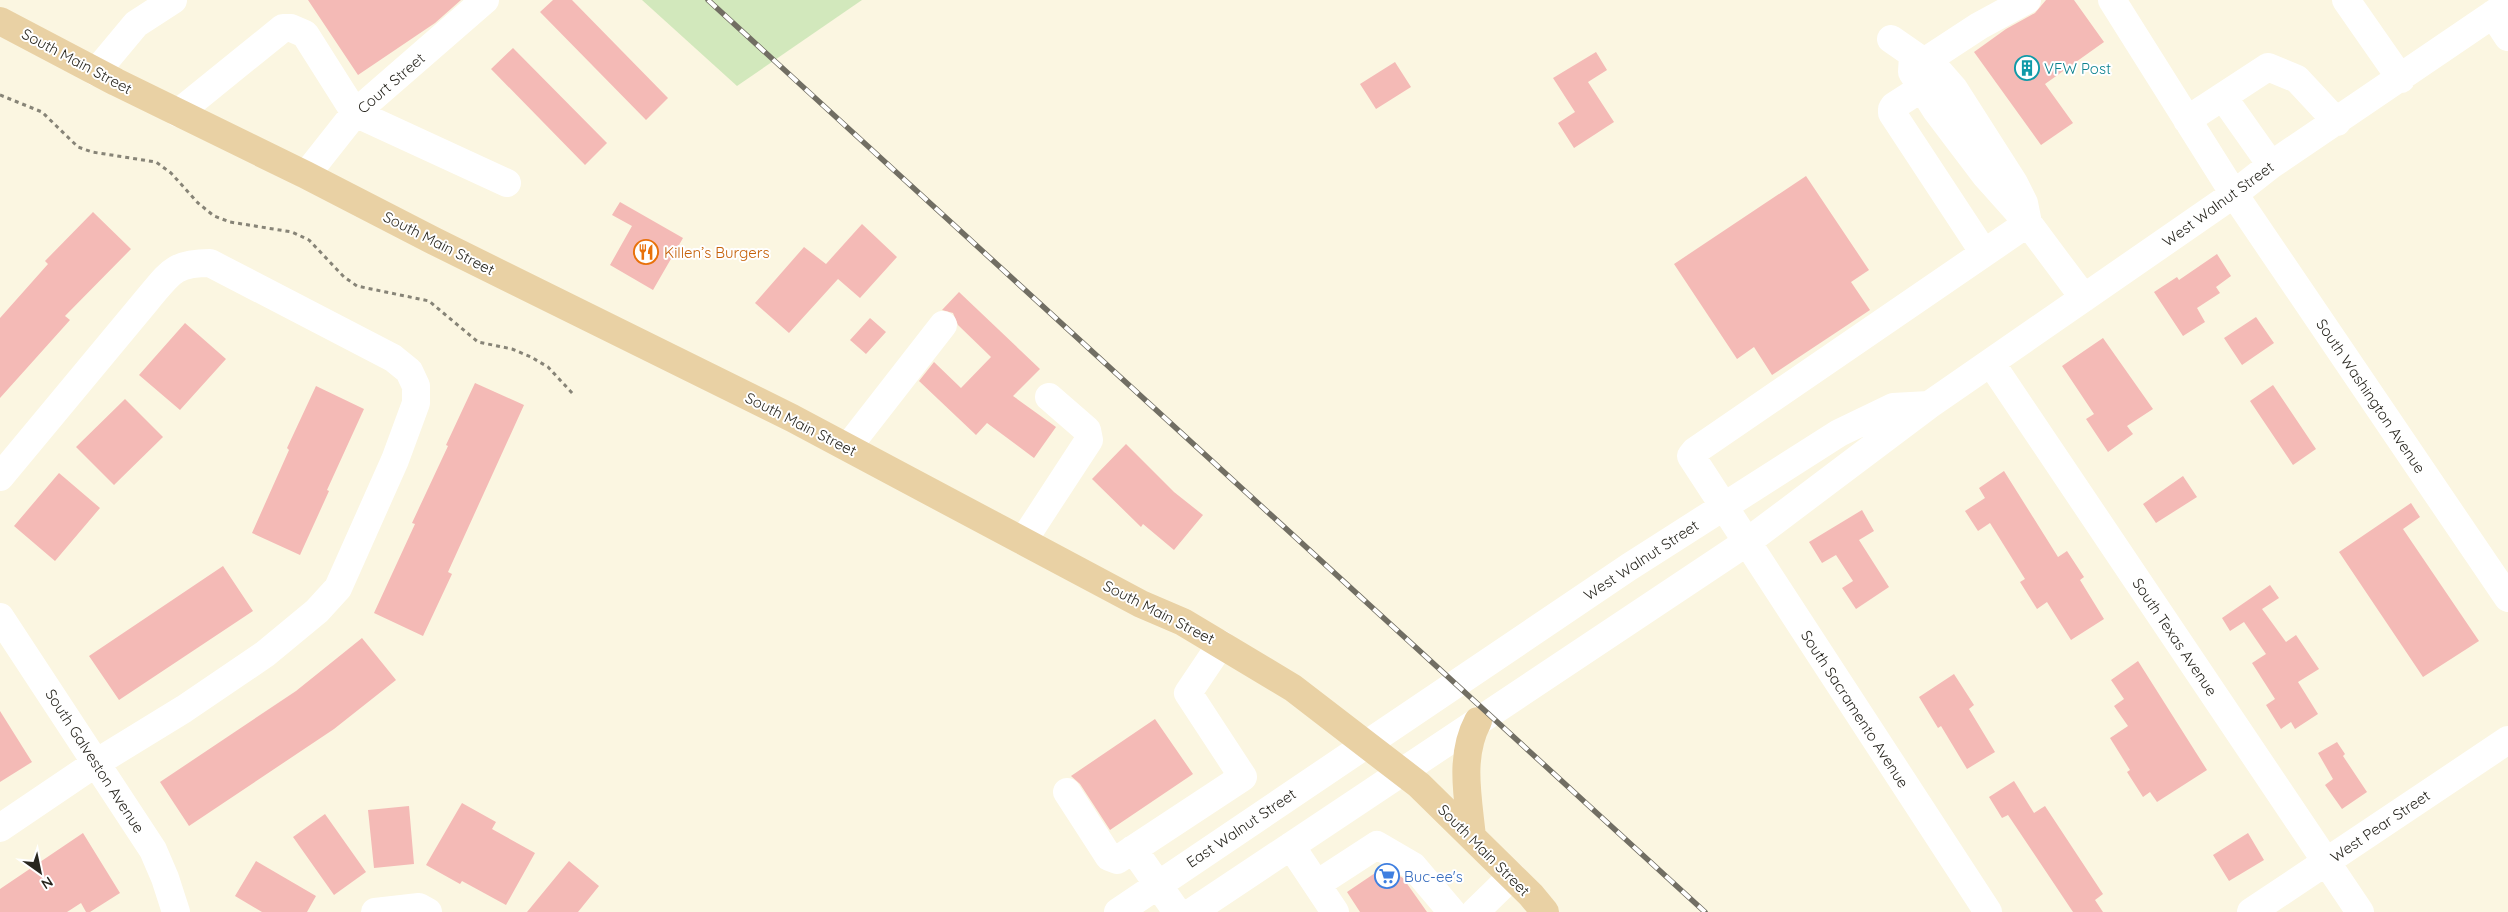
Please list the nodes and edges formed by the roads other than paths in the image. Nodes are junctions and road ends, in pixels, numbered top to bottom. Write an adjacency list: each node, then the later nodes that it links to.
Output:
1 (173, 0): 11 (street)
2 (485, 0): 15 (street, Court Street)
3 (2027, 0): 10 (street)
4 (2112, 0): 16 (street, South Washington Avenue)
5 (2346, 0): 12 (street)
6 (2500, 9): 8 (street); 12 (street, West Walnut Street)
7 (0, 21): 11 (main road, South Main Street)
8 (2508, 37)
9 (1891, 39): 10 (street)
10 (1920, 68): 22 (street); 23 (street)
11 (96, 72): 14 (main road, South Main Street)
12 (2400, 78): 17 (street, West Walnut Street)
13 (2223, 97): 16 (street); 17 (street); 18 (street)
14 (178, 113): 15 (street); 19 (main road, South Main Street)
15 (355, 113): 19 (street, Court Street); 20 (street)
16 (2187, 120): 21 (street, South Washington Avenue)
17 (2337, 122): 18 (street, West Walnut Street)
18 (2271, 165): 21 (street, West Walnut Street)
19 (306, 175): 29 (main road, South Main Street)
20 (507, 183)
21 (2234, 194): 24 (street, West Walnut Street); 34 (street, South Washington Avenue)
22 (2028, 222): 23 (street); 24 (street)
23 (1984, 253): 31 (street, South Sacramento Avenue)
24 (2084, 298): 26 (street, West Walnut Street)
25 (943, 325): 29 (street)
26 (1991, 362): 28 (street, West Walnut Street); 49 (street, South Texas Avenue)
27 (1049, 397): 32 (street)
28 (1929, 405): 31 (street, West Walnut Street); 33 (street, West Walnut Street)
29 (848, 447): 32 (main road, South Main Street)
30 (0, 477): 40 (street)
31 (1723, 506): 33 (street, South Sacramento Avenue); 39 (street, West Walnut Street)
32 (1024, 541): 36 (main road, South Main Street)
33 (1747, 542): 37 (street, West Walnut Street); 63 (street, South Sacramento Avenue)
34 (2508, 598)
35 (0, 617): 40 (street, South Galveston Avenue)
36 (1221, 644): 39 (main road, South Main Street); 42 (street)
37 (1478, 720): 41 (street, West Walnut Street); 46 (main road)
38 (2508, 740): 49 (street, West Pear Street)
39 (1364, 744): 41 (main road, South Main Street); 44 (street, East Walnut Street)
40 (96, 763): 45 (street); 53 (street, South Galveston Avenue)
41 (1400, 772): 46 (main road, South Main Street); 47 (street)
42 (1243, 776): 44 (street); 48 (street)
43 (1067, 792): 48 (street)
44 (1266, 812): 52 (street, East Walnut Street)
45 (0, 828)
46 (1472, 837): 50 (main road, South Main Street)
47 (1291, 846): 51 (street); 58 (street)
48 (1133, 849): 52 (street)
49 (2326, 862): 64 (street, West Pear Street); 65 (street, South Texas Avenue)
50 (1512, 876): 61 (street); 62 (main road, South Main Street)
51 (1317, 884): 59 (street); 60 (street)
52 (1158, 885): 56 (street, East Walnut Street); 57 (street)
53 (176, 912)
54 (375, 912): 55 (street)
55 (428, 912)
56 (1118, 912)
57 (1176, 912)
58 (1192, 912)
59 (1335, 912)
60 (1452, 912)
61 (1475, 912)
62 (1545, 912)
63 (1988, 912)
64 (2251, 912)
65 (2360, 912)

